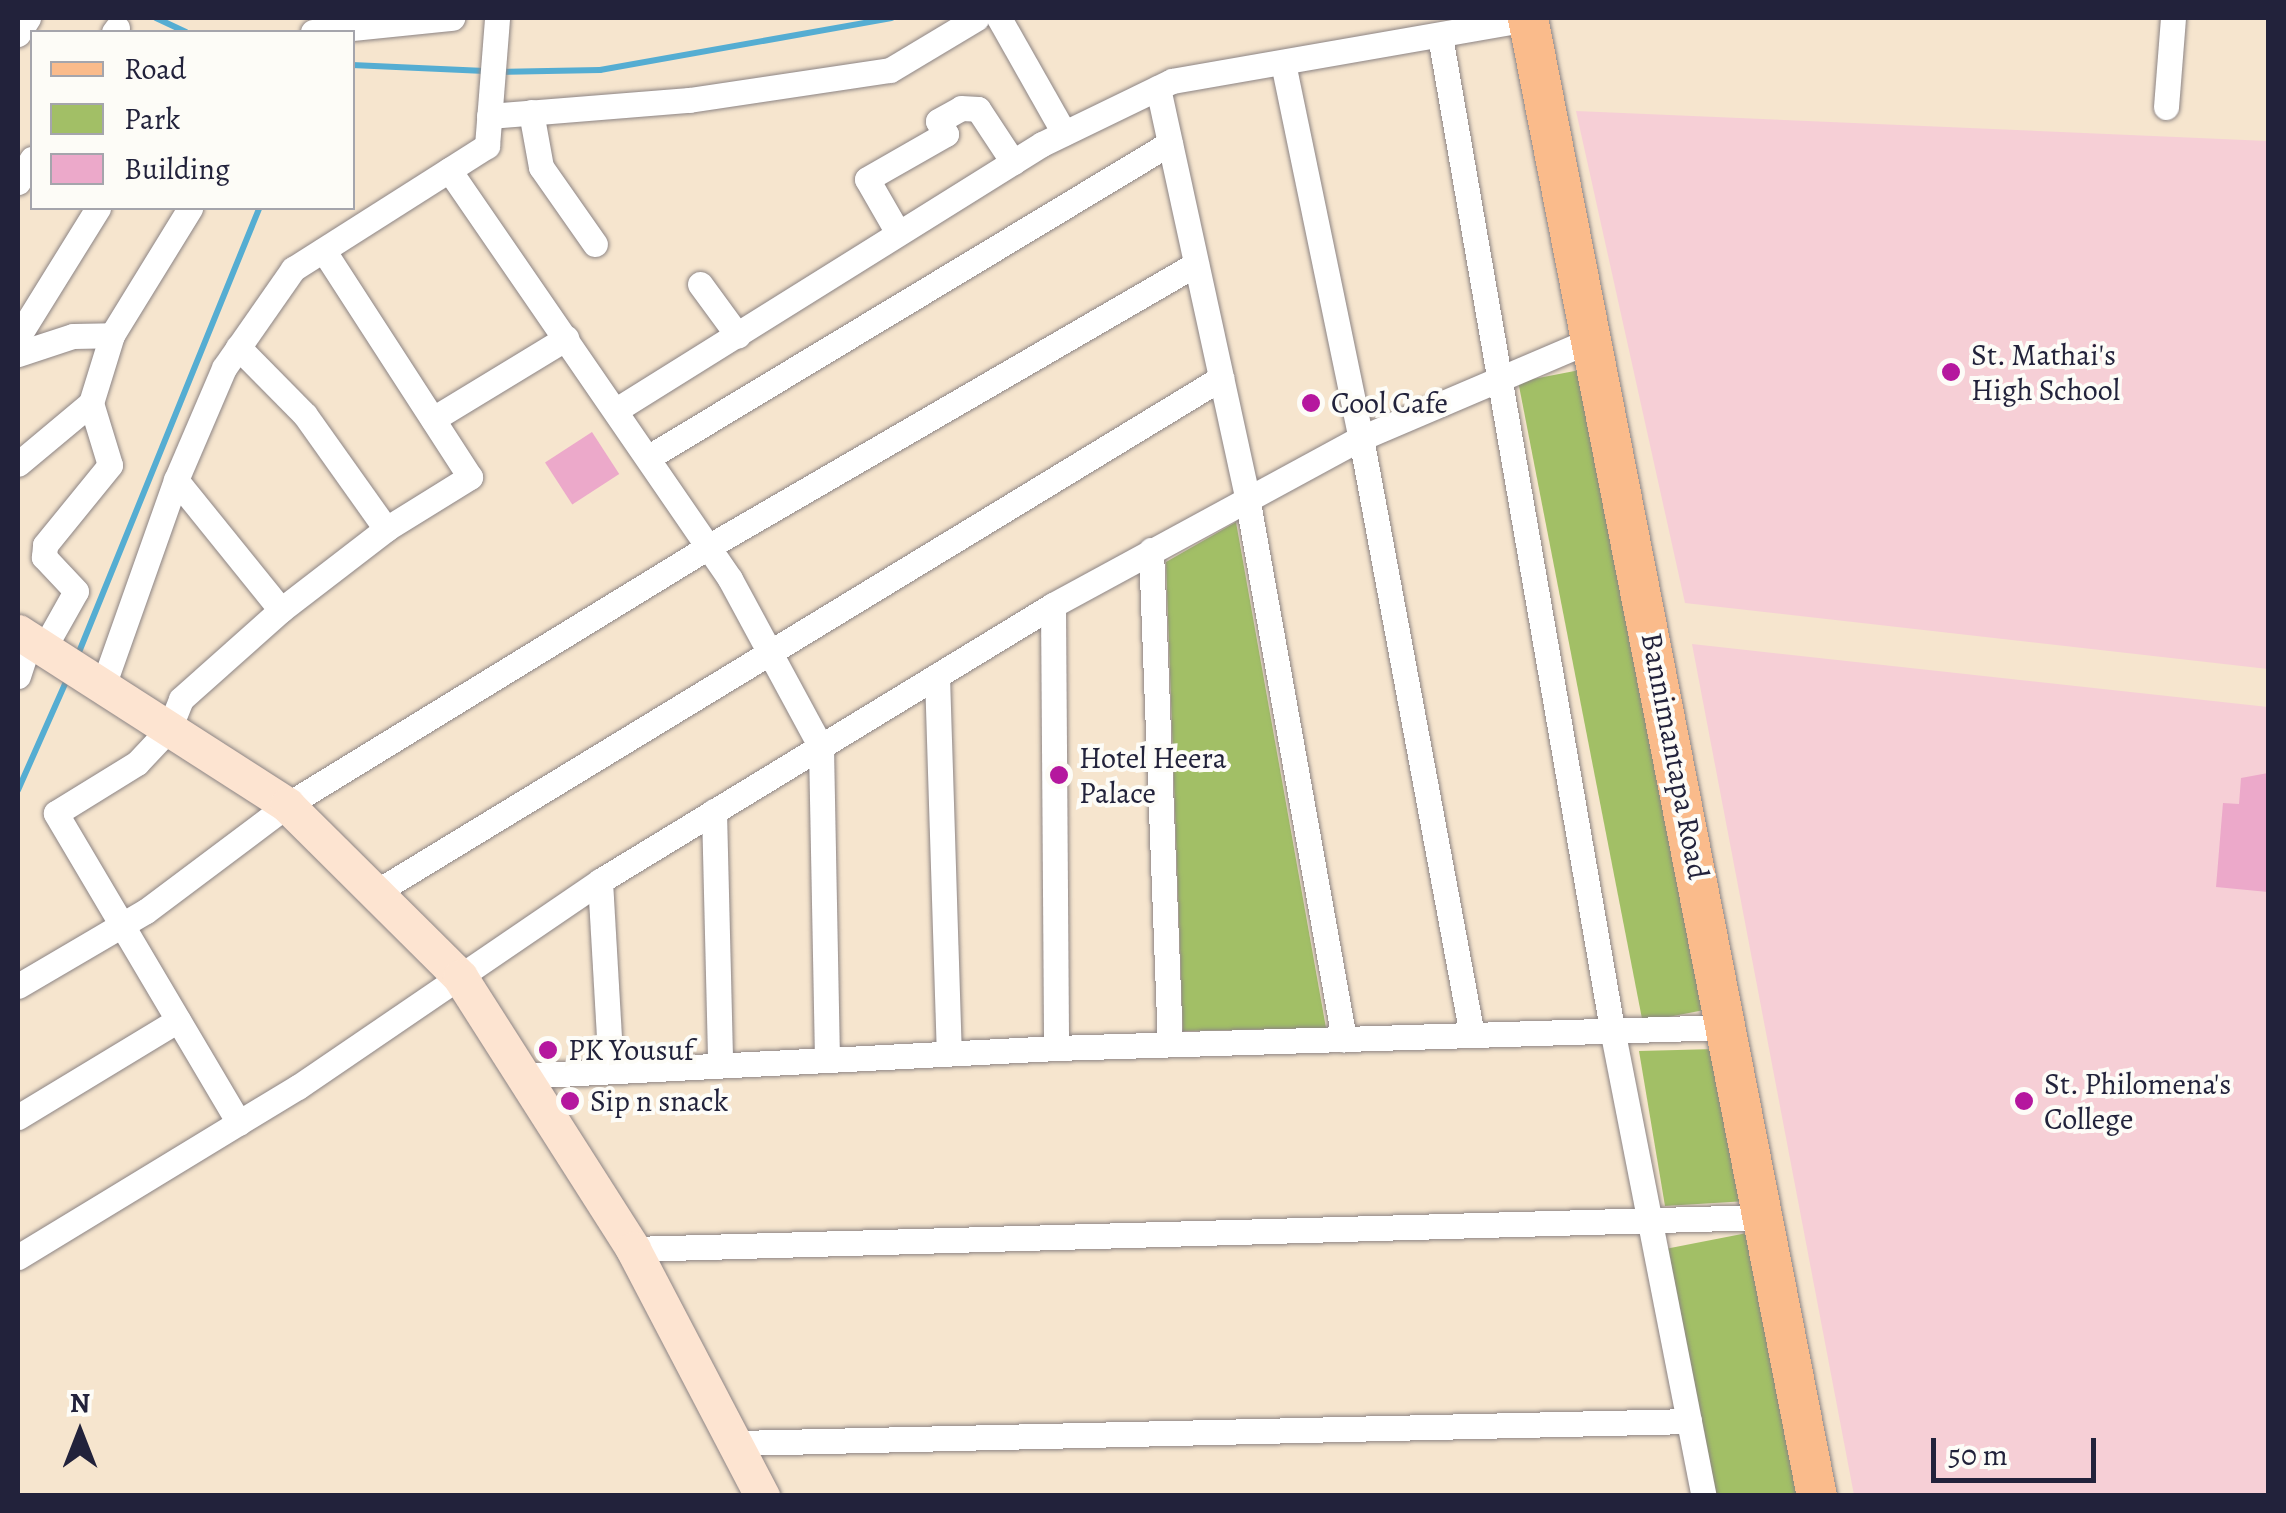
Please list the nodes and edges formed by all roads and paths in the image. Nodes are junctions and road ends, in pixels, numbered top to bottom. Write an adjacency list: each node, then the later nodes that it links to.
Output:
1 (28, 18): 9 (street)
2 (452, 18): 8 (street)
3 (977, 18): 15 (street)
4 (999, 18): 16 (street)
5 (1528, 18): 10 (street); 31 (main road, Bannimantapa Road)
6 (2174, 18): 13 (street)
7 (496, 29): 14 (street)
8 (334, 30)
9 (18, 34)
10 (1440, 36): 11 (street); 34 (street)
11 (1283, 63): 12 (street); 39 (street)
12 (1158, 88): 16 (street); 17 (street)
13 (2166, 107)
14 (490, 108): 15 (street); 19 (street)
15 (531, 112): 23 (street)
16 (1064, 133): 18 (street)
17 (1170, 143): 25 (street); 40 (street)
18 (1013, 162): 22 (street); 22 (street)
19 (449, 170): 24 (street); 30 (street)
20 (97, 210): 29 (street)
21 (189, 210): 27 (street)
22 (898, 232): 28 (street)
23 (595, 244)
24 (323, 250): 32 (street); 38 (street)
25 (1196, 264): 35 (street); 45 (street)
26 (700, 284): 28 (street)
27 (112, 335): 33 (street); 36 (street)
28 (738, 336): 37 (street)
29 (18, 337)
30 (566, 338): 37 (street); 38 (street)
31 (1588, 340): 34 (street); 64 (main road, Bannimantapa Road)
32 (238, 347): 42 (street); 44 (street)
33 (18, 354)
34 (1499, 376): 39 (street); 65 (street)
35 (1221, 378): 43 (street); 50 (street)
36 (91, 403): 41 (street); 49 (street)
37 (616, 410): 40 (street)
38 (432, 419): 44 (street)
39 (1361, 438): 43 (street); 66 (street)
40 (648, 457): 45 (street)
41 (18, 464)
42 (176, 480): 48 (street); 53 (street)
43 (1247, 497): 46 (street); 67 (street)
44 (386, 528): 48 (street)
45 (708, 547): 50 (street); 56 (street)
46 (1151, 550): 47 (street); 68 (street)
47 (1053, 605): 52 (street); 69 (street)
48 (281, 610): 54 (street)
49 (36, 643): 51 (street); 53 (street)
50 (769, 651): 55 (street); 59 (street)
51 (18, 676)
52 (937, 676): 55 (street); 70 (street)
53 (97, 682): 54 (street)
54 (169, 729): 56 (street); 60 (street)
55 (820, 747): 57 (street); 71 (street)
56 (287, 805): 59 (street); 60 (street)
57 (714, 812): 58 (street); 72 (street)
58 (600, 881): 61 (street); 73 (street)
59 (373, 894): 61 (street)
60 (125, 924): 62 (street); 63 (street)
61 (460, 977): 74 (street); 76 (street)
62 (18, 986)
63 (178, 1020): 75 (street); 76 (street)
64 (1727, 1027): 65 (street); 77 (main road, Bannimantapa Road)
65 (1613, 1034): 66 (street); 78 (street)
66 (1472, 1035): 67 (street)
67 (1344, 1039): 68 (street)
68 (1170, 1044): 69 (street)
69 (1056, 1048): 70 (street)
70 (949, 1053): 71 (street)
71 (827, 1060): 72 (street)
72 (720, 1062): 73 (street)
73 (611, 1070): 74 (street)
74 (522, 1076): 79 (street)
75 (18, 1118)
76 (239, 1123): 80 (street)
77 (1764, 1217): 78 (street); 85 (main road, Bannimantapa Road)
78 (1650, 1222): 79 (street); 81 (street)
79 (633, 1249): 82 (street)
80 (18, 1257)
81 (1689, 1421): 82 (street); 84 (street)
82 (736, 1443): 83 (street)
83 (762, 1496)
84 (1704, 1496)
85 (1817, 1496)

